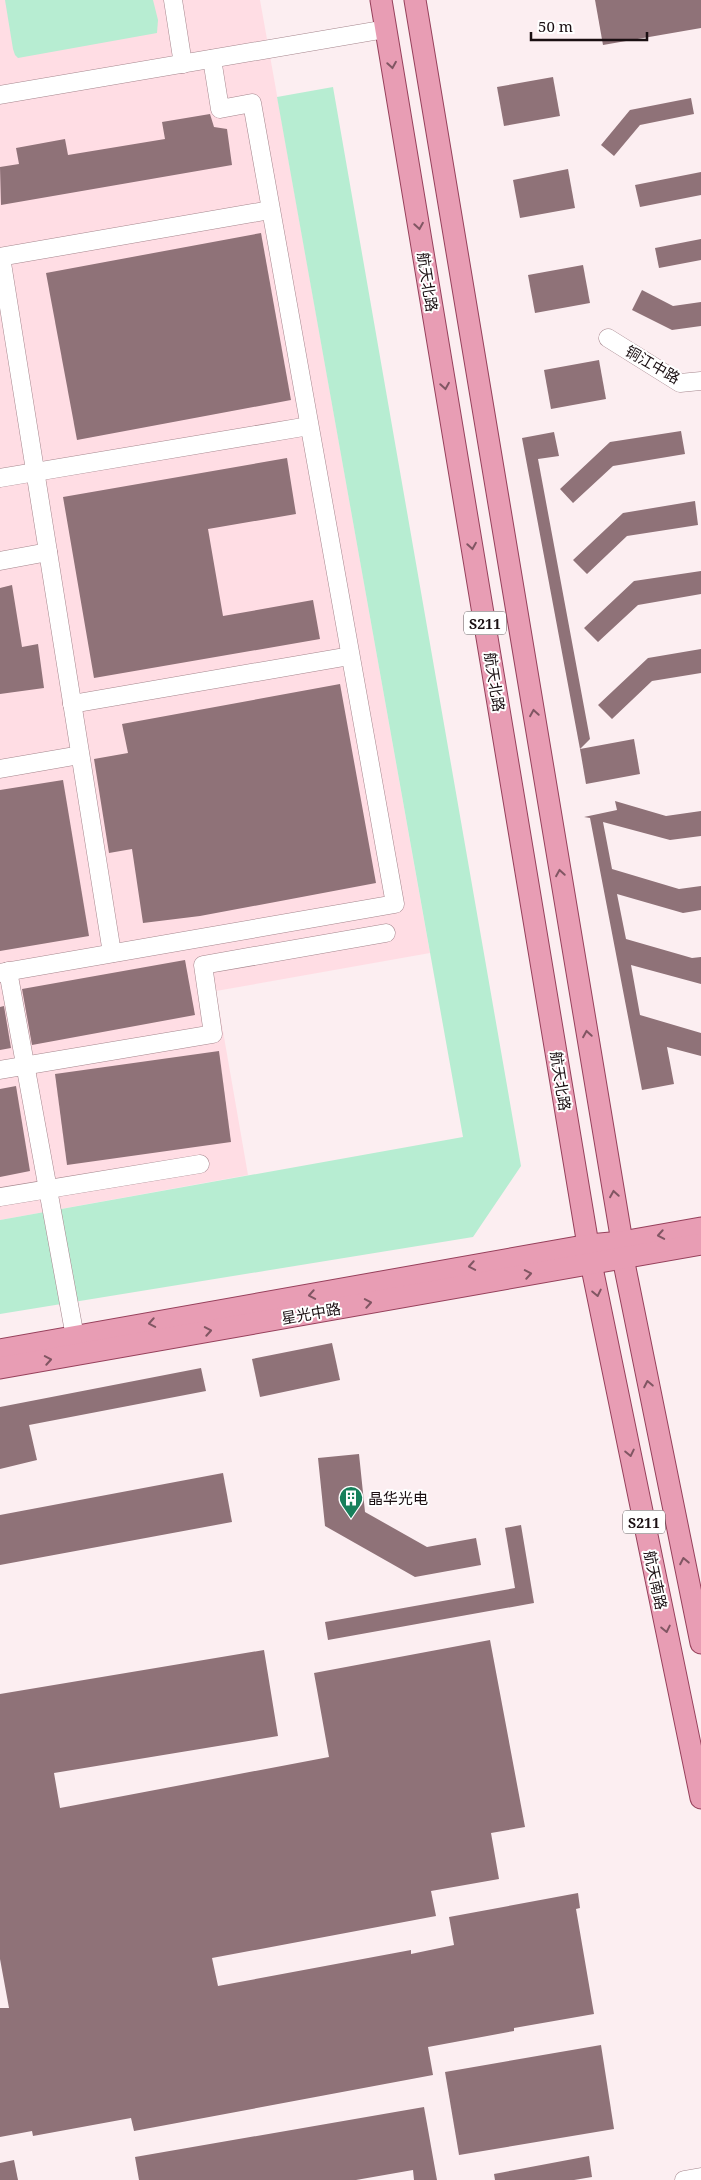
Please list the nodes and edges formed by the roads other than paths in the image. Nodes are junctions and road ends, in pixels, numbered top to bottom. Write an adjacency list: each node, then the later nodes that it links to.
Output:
1 (173, 0): 6 (street)
2 (381, 0): 4 (main road, 航天北路 / S211)
3 (415, 0): 31 (main road, S211, one-way to 3)
4 (386, 29): 5 (street); 32 (main road, 航天北路 / S211, one-way to 32)
5 (212, 58): 6 (street); 8 (street)
6 (184, 64): 7 (street)
7 (0, 95)
8 (270, 210): 9 (street); 12 (street)
9 (0, 257): 13 (street)
10 (608, 338): 11 (street, 铜江中路)
11 (701, 381)
12 (309, 426): 13 (street); 17 (street)
13 (35, 472): 14 (street); 15 (street)
14 (0, 478)
15 (48, 552): 16 (street); 18 (street)
16 (0, 561)
17 (350, 656): 18 (street); 22 (street)
18 (72, 704): 19 (street)
19 (80, 755): 20 (street); 22 (street)
20 (0, 769)
21 (386, 933): 24 (street)
22 (112, 953): 23 (street)
23 (4, 972): 24 (street)
24 (25, 1066): 25 (street); 27 (street)
25 (0, 1070)
26 (200, 1164): 27 (street)
27 (47, 1189): 28 (street); 33 (street)
28 (0, 1197)
29 (701, 1228): 31 (main road, one-way to 31)
30 (701, 1244): 31 (main road)
31 (622, 1250): 32 (main road, 星光中路); 36 (main road, 航天南路 / S211, one-way to 31)
32 (590, 1254): 33 (main road, 星光中路, one-way to 33); 35 (main road, 星光中路, one-way to 32); 37 (main road, 航天南路 / S211, one-way to 37)
33 (75, 1337): 34 (main road, 星光中路)
34 (0, 1350)
35 (0, 1368)
36 (701, 1643)
37 (701, 1798)
38 (701, 2177): 39 (street)
39 (684, 2180)

